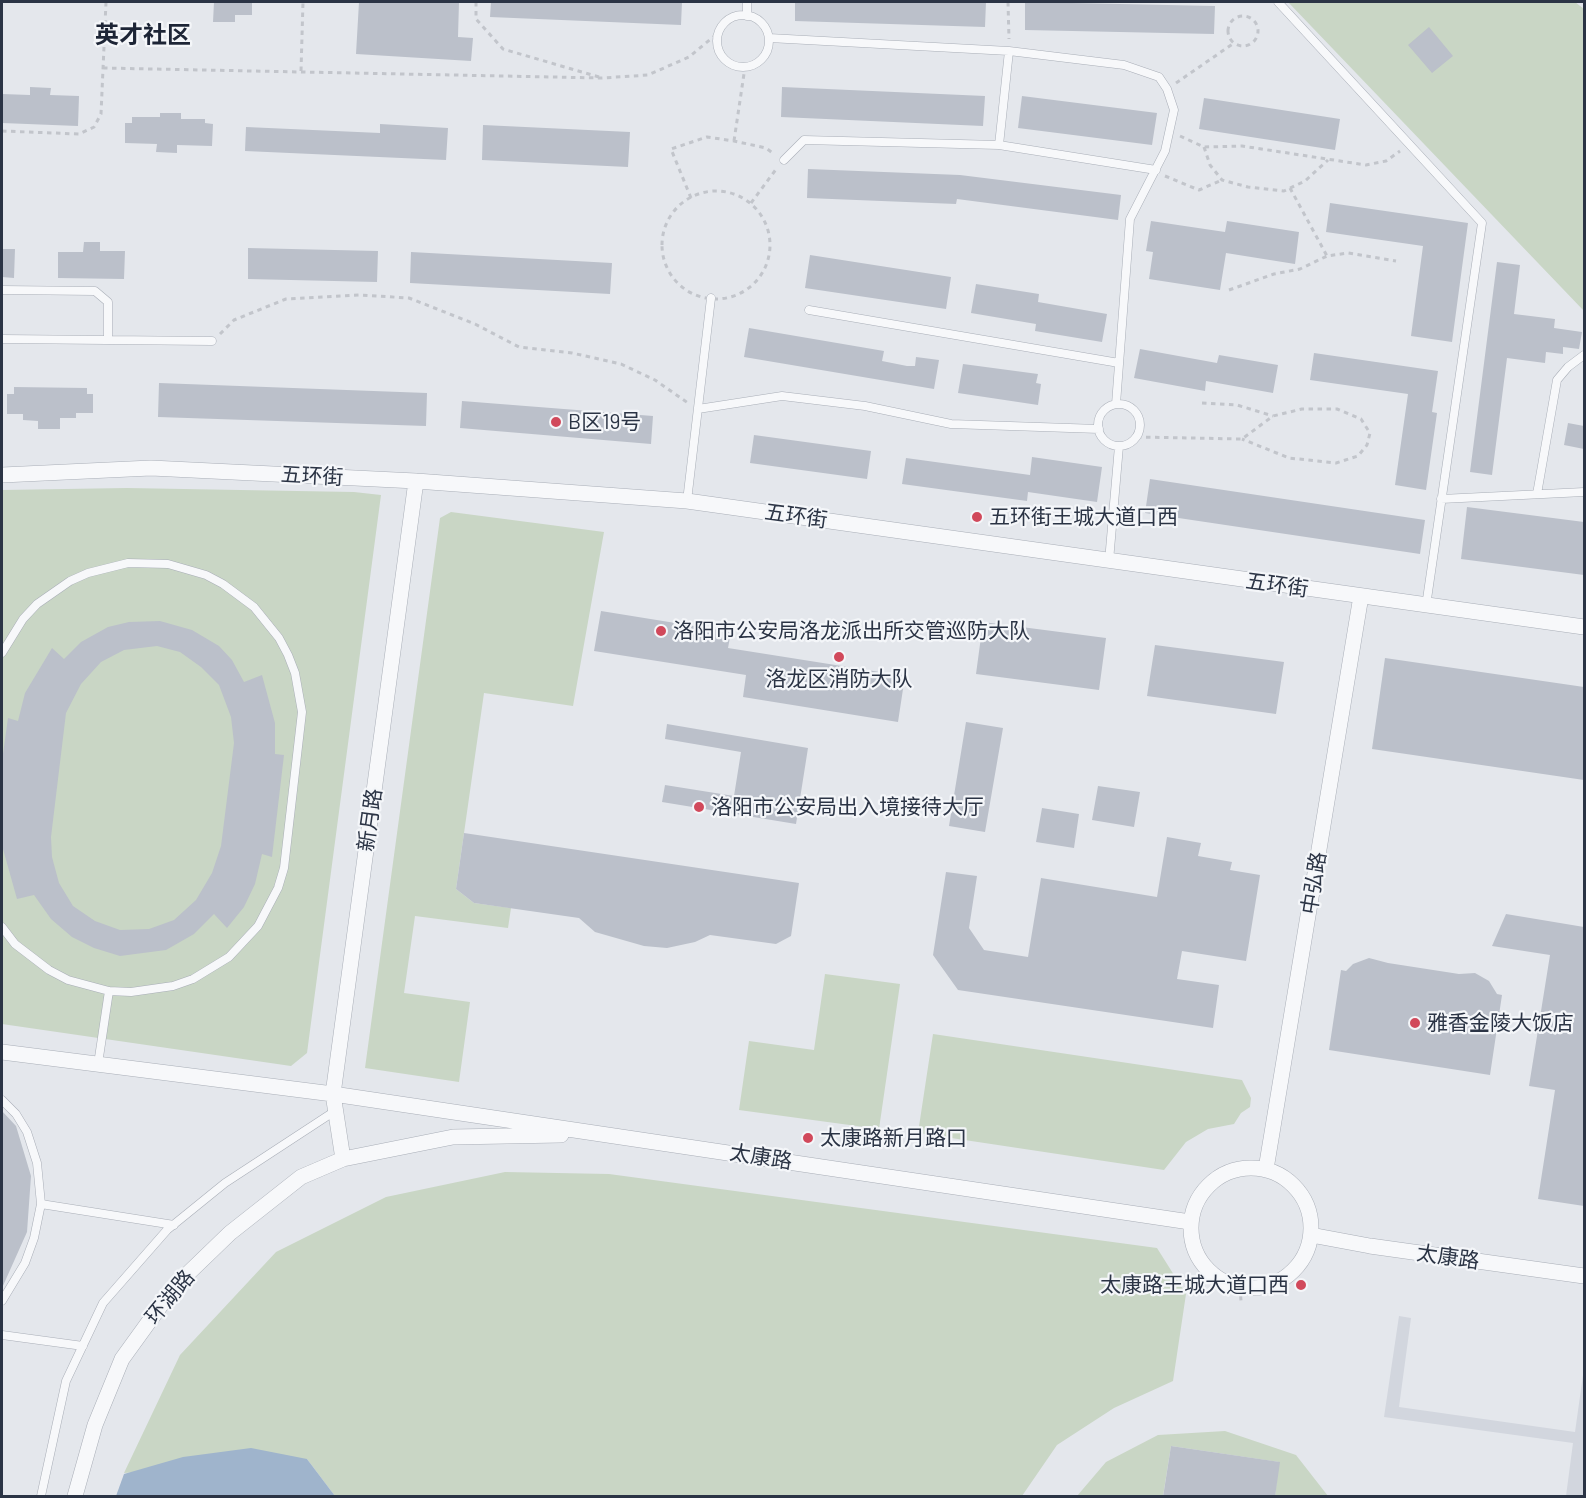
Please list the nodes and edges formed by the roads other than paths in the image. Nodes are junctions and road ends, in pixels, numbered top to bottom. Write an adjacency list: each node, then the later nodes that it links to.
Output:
1 (747, 2): 3 (lane)
2 (1278, 2): 25 (lane)
3 (747, 16): 4 (lane); 4 (lane)
4 (769, 38): 5 (lane)
5 (1009, 51): 6 (lane); 8 (lane)
6 (999, 145): 7 (lane); 8 (lane)
7 (784, 160)
8 (1156, 170): 16 (lane)
9 (2, 290): 13 (lane)
10 (711, 298): 18 (lane)
11 (808, 310): 16 (lane)
12 (2, 339): 13 (lane)
13 (108, 340): 14 (lane)
14 (212, 342)
15 (1584, 355): 24 (lane)
16 (1119, 363): 17 (lane)
17 (1116, 404): 19 (lane); 20 (lane)
18 (698, 409): 19 (lane); 26 (lane)
19 (1099, 429): 20 (lane)
20 (1119, 446): 27 (lane)
21 (2, 475): 22 (street, 五环街)
22 (416, 481): 26 (street, 五环街); 36 (street, 新月路)
23 (1584, 492): 24 (lane)
24 (1537, 494): 25 (lane)
25 (1441, 499): 29 (lane)
26 (687, 501): 27 (street, 五环街)
27 (1109, 561): 28 (street, 五环街)
28 (1361, 596): 29 (street, 五环街); 41 (street, 中弘路)
29 (1426, 606): 30 (street, 五环街)
30 (1584, 627)
31 (2, 653): 33 (lane)
32 (2, 927): 33 (lane)
33 (109, 991): 35 (lane)
34 (2, 1052): 35 (street, 太康路)
35 (98, 1064): 36 (street, 太康路)
36 (333, 1094): 38 (street, 新月路); 39 (street, 太康路)
37 (2, 1100): 42 (lane)
38 (335, 1111): 40 (street, 新月路); 44 (lane)
39 (691, 1147): 40 (street, 环湖路); 43 (street, 太康路)
40 (343, 1159): 51 (street, 环湖路)
41 (1266, 1169): 43 (street); 45 (street)
42 (41, 1204): 44 (lane); 47 (lane)
43 (1190, 1222): 45 (street)
44 (174, 1225): 49 (lane)
45 (1311, 1235): 46 (street, 太康路)
46 (1584, 1276)
47 (2, 1301)
48 (2, 1335): 49 (lane)
49 (83, 1346): 50 (lane)
50 (40, 1497)
51 (75, 1497)

